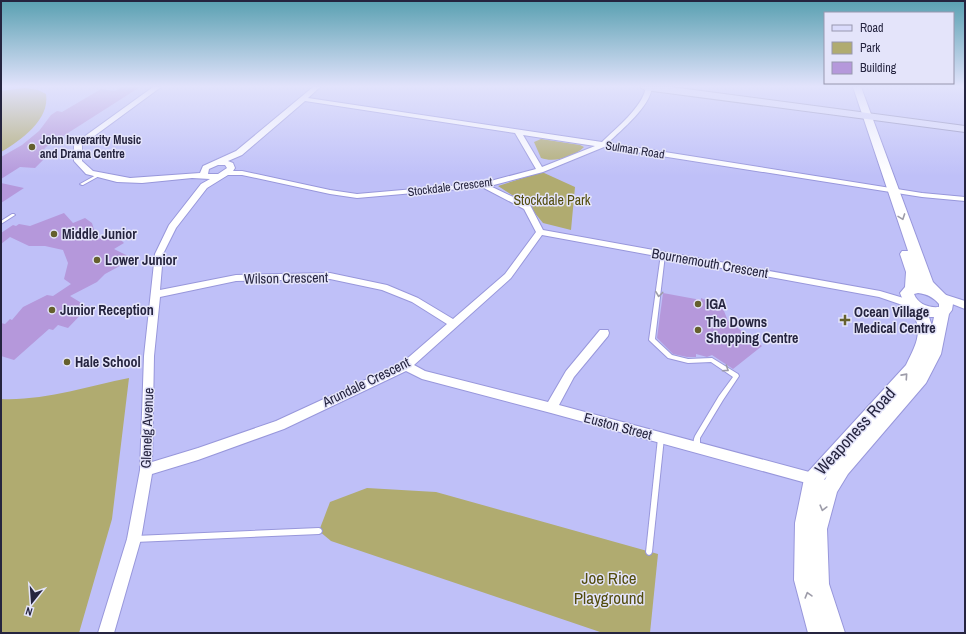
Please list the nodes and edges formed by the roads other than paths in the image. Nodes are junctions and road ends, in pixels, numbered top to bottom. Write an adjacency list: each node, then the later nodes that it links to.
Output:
1 (864, 116): 20 (main road, Weaponess Road); 20 (main road, Weaponess Road)
2 (117, 117): 16 (street)
3 (284, 117): 12 (street, Glenelg Avenue)
4 (419, 117): 10 (street, Sulman Road)
5 (631, 117): 11 (street, Stockdale Crescent)
6 (865, 117): 9 (main road)
7 (871, 117): 8 (main road)
8 (965, 124)
9 (965, 129)
10 (518, 132): 11 (street, Sulman Road); 15 (street)
11 (603, 145): 15 (street, Stockdale Crescent); 20 (street, Sulman Road)
12 (239, 153): 13 (street, Glenelg Avenue); 14 (street, Glenelg Avenue)
13 (219, 163): 14 (street); 17 (street, Glenelg Avenue)
14 (229, 169): 17 (street, Glenelg Avenue); 19 (street, Stockdale Crescent)
15 (540, 170): 19 (street, Stockdale Crescent)
16 (99, 175): 17 (street); 18 (lane)
17 (206, 176): 26 (street, Glenelg Avenue)
18 (82, 184)
19 (483, 185): 24 (street)
20 (888, 189): 21 (street, Sulman Road); 27 (main road, Weaponess Road); 28 (main road, Weaponess Road, one-way to 28)
21 (965, 199)
22 (13, 215): 23 (lane)
23 (1, 223)
24 (540, 232): 25 (street, Bournemouth Crescent); 31 (street, Arundale Crescent)
25 (663, 255): 27 (street, Bournemouth Crescent); 36 (lane, one-way to 36)
26 (156, 294): 31 (street, Wilson Crescent); 37 (street, Glenelg Avenue)
27 (913, 299): 28 (main road); 28 (main road); 38 (main road, Weaponess Road, one-way to 27)
28 (940, 303): 29 (street); 30 (street); 39 (main road, Weaponess Road)
29 (965, 305)
30 (965, 309)
31 (454, 324): 33 (street, Arundale Crescent)
32 (604, 333): 34 (street)
33 (406, 366): 34 (street, Euston Street); 37 (street, Arundale Crescent)
34 (551, 408): 35 (street, Euston Street)
35 (661, 438): 36 (street, Euston Street); 42 (lane)
36 (697, 448): 38 (street, Euston Street)
37 (146, 470): 41 (street, Glenelg Avenue)
38 (813, 478): 39 (street, Euston Street); 44 (main road, Weaponess Road, one-way to 38)
39 (829, 489): 45 (main road, Weaponess Road, one-way to 45)
40 (319, 531): 41 (lane)
41 (134, 540): 43 (street, Glenelg Avenue)
42 (649, 552)
43 (106, 633)
44 (819, 633)
45 (834, 633)

